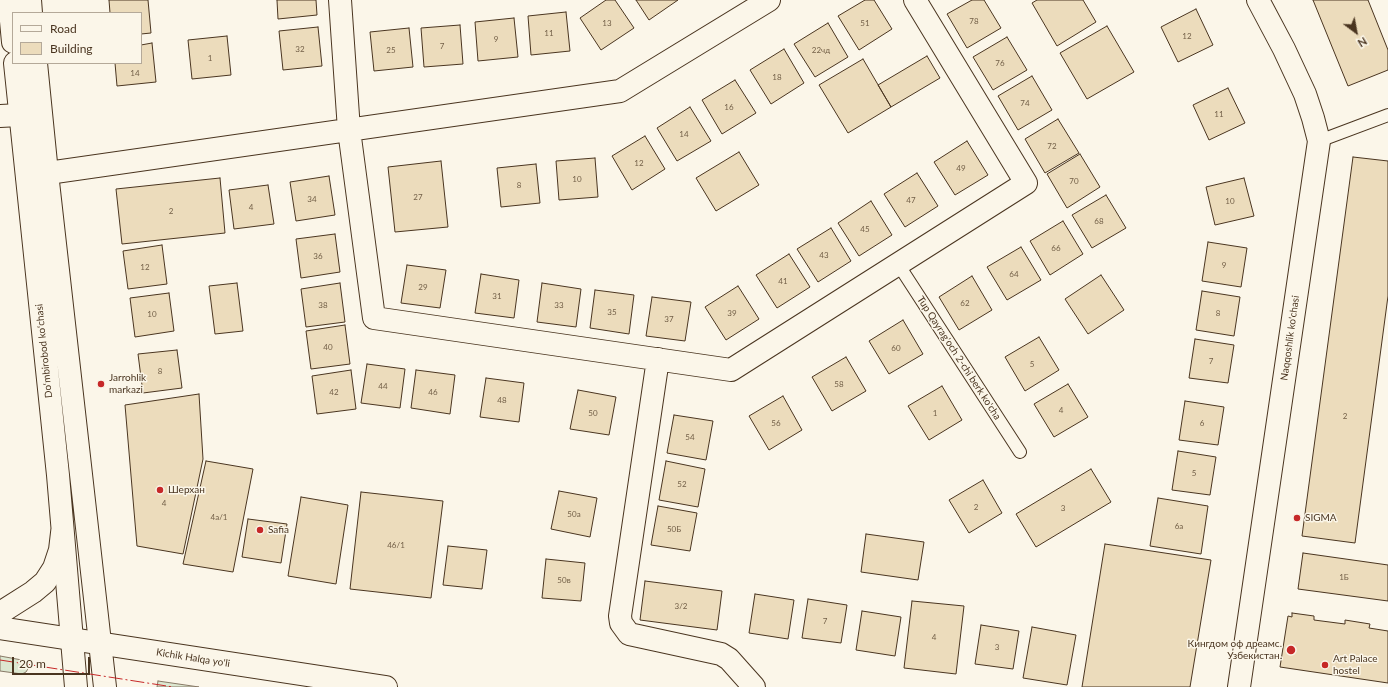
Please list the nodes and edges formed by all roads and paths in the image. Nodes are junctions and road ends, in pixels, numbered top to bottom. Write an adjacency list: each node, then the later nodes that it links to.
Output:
1 (9, 0): 8 (main road)
2 (30, 0): 7 (main road)
3 (340, 0): 13 (main road)
4 (769, 0): 13 (main road)
5 (915, 0): 16 (main road)
6 (1258, 0): 14 (main road, Naqqoshlik ko'chasi)
7 (31, 12)
8 (12, 32)
9 (15, 64): 11 (main road, Doʻmbirobod koʻchasi)
10 (36, 64): 11 (main road, Doʻmbirobod koʻchasi)
11 (20, 115): 15 (main road, Doʻmbirobod koʻchasi)
12 (1388, 116): 14 (lane)
13 (349, 130): 15 (main road); 17 (main road)
14 (1319, 142): 28 (main road, Naqqoshlik ko'chasi)
15 (36, 175): 19 (main road, Doʻmbirobod koʻchasi); 23 (main road, Doʻmbirobod koʻchasi)
16 (898, 264): 17 (main road); 18 (lane, Tup Qayrag'och 2-chi berk ko'cha)
17 (658, 360): 27 (main road)
18 (1020, 452)
19 (62, 533): 20 (main road); 22 (main road, Doʻmbirobod koʻchasi)
20 (0, 613)
21 (0, 628): 22 (main road, Kichik Halqa yo'li)
22 (72, 639): 23 (main road, Kichik Halqa yo'li); 24 (main road, Doʻmbirobod koʻchasi)
23 (100, 643): 25 (main road); 26 (main road, Kichik Halqa yo'li)
24 (76, 687)
25 (105, 687)
26 (386, 687)
27 (754, 687)
28 (1239, 687)

